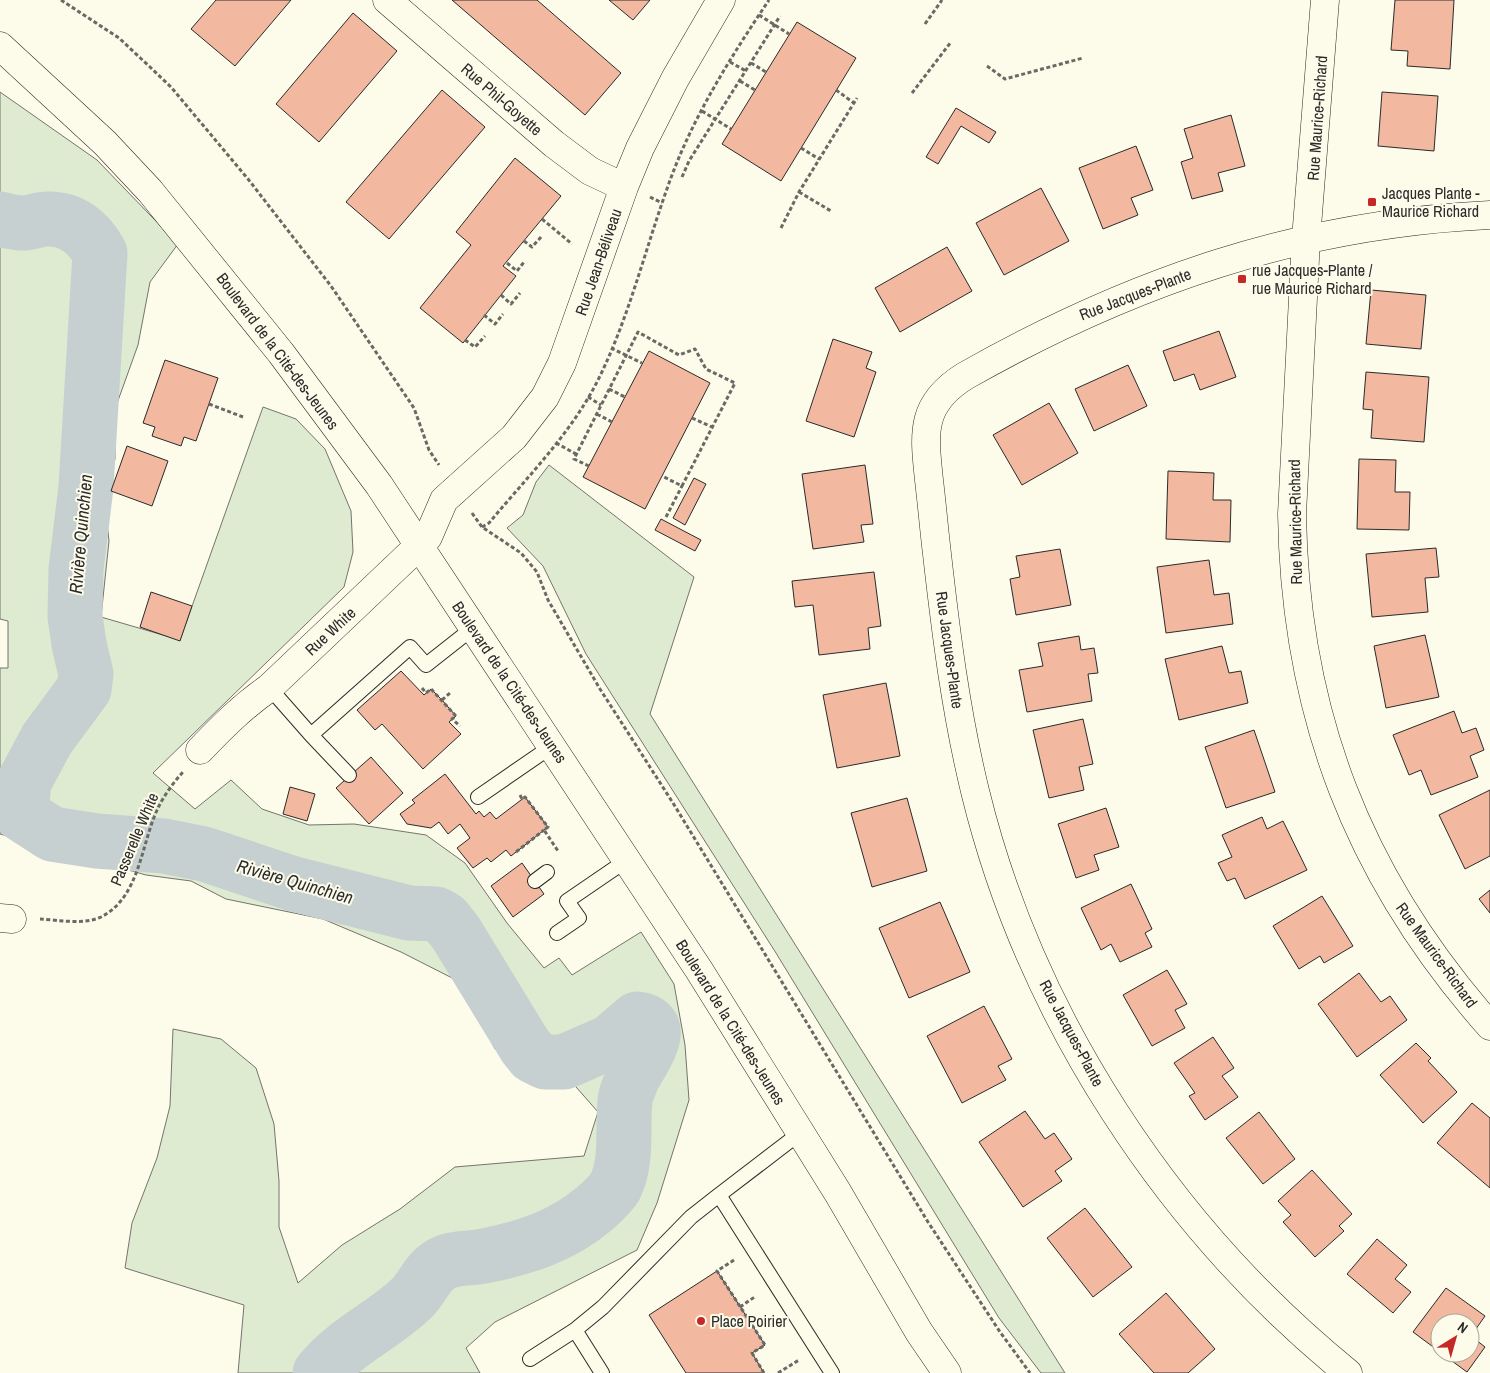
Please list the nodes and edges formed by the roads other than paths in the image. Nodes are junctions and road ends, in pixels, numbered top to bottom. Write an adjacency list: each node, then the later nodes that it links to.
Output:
1 (387, 0): 5 (street, Rue Phil-Goyette)
2 (721, 0): 5 (street, Rue Jean-Béliveau)
3 (1325, 0): 7 (street, Rue Maurice-Richard)
4 (0, 46): 9 (street, Boulevard de la Cité-des-Jeunes)
5 (624, 187): 8 (street, Rue Jean-Béliveau)
6 (1490, 215): 7 (street, Rue Jacques-Plante)
7 (1306, 239): 21 (street, Rue Maurice-Richard); 29 (street, Rue Jacques-Plante)
8 (444, 500): 9 (street, Rue White)
9 (420, 545): 10 (street, Boulevard de la Cité-des-Jeunes); 11 (street, Rue White)
10 (473, 628): 12 (lane); 13 (street, Boulevard de la Cité-des-Jeunes)
11 (266, 684): 12 (lane); 14 (street, Rue White)
12 (311, 735): 15 (lane)
13 (552, 746): 16 (lane); 17 (street, Boulevard de la Cité-des-Jeunes)
14 (193, 759)
15 (350, 775)
16 (478, 797)
17 (627, 860): 20 (lane); 22 (street, Boulevard de la Cité-des-Jeunes)
18 (547, 872): 19 (lane)
19 (535, 881)
20 (557, 933)
21 (1490, 1026)
22 (800, 1133): 23 (lane); 28 (street, Boulevard de la Cité-des-Jeunes)
23 (719, 1195): 24 (lane); 27 (lane)
24 (575, 1330): 25 (lane); 26 (lane)
25 (530, 1359)
26 (602, 1373)
27 (832, 1373)
28 (948, 1373)
29 (1348, 1373)

